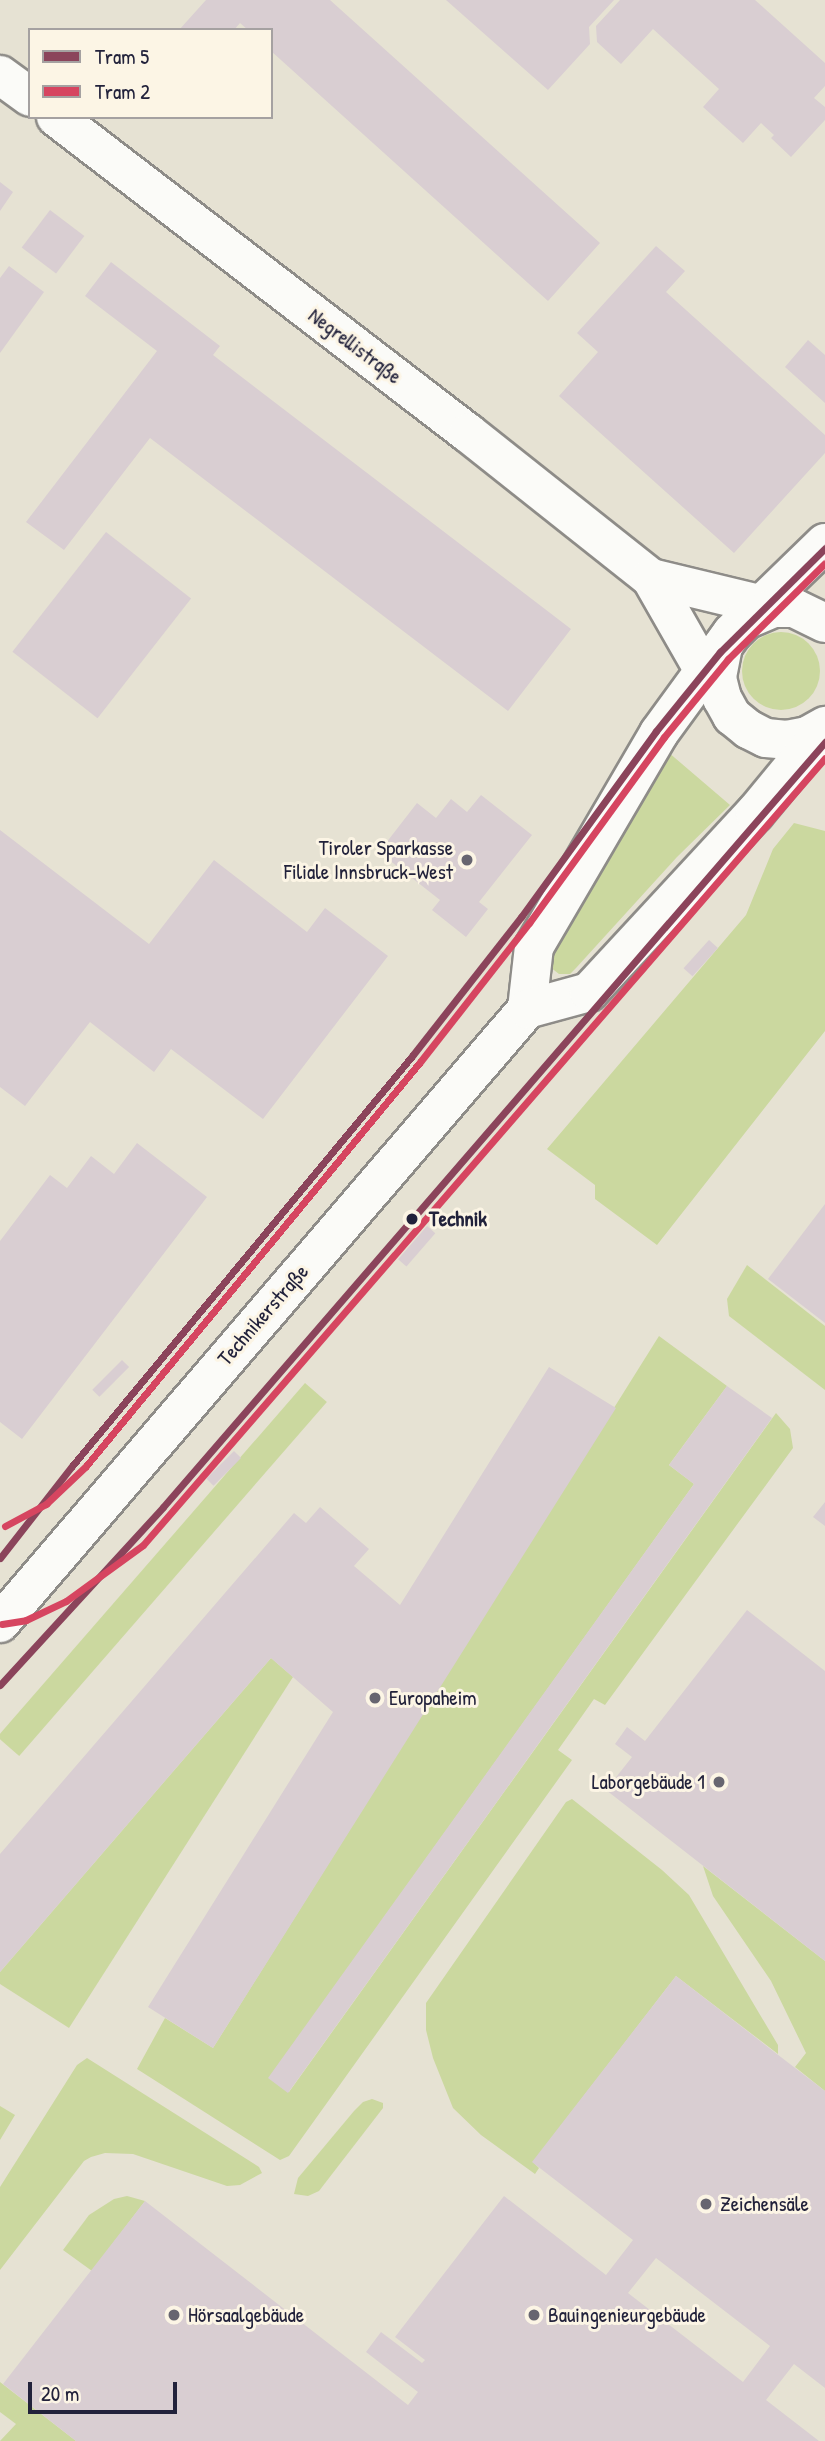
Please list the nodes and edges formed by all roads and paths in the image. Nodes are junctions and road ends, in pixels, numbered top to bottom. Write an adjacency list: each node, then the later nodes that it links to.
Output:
1 (0, 75): 2 (street)
2 (28, 96)
3 (59, 119): 5 (street, Negrellistraße)
4 (825, 543): 6 (street)
5 (652, 578): 6 (street, Negrellistraße); 8 (street, Negrellistraße)
6 (766, 606): 7 (street); 8 (street)
7 (825, 623)
8 (713, 685): 9 (street); 10 (street)
9 (825, 727): 10 (street)
10 (527, 1009): 11 (street, Technikerstraße)
11 (0, 1623)

